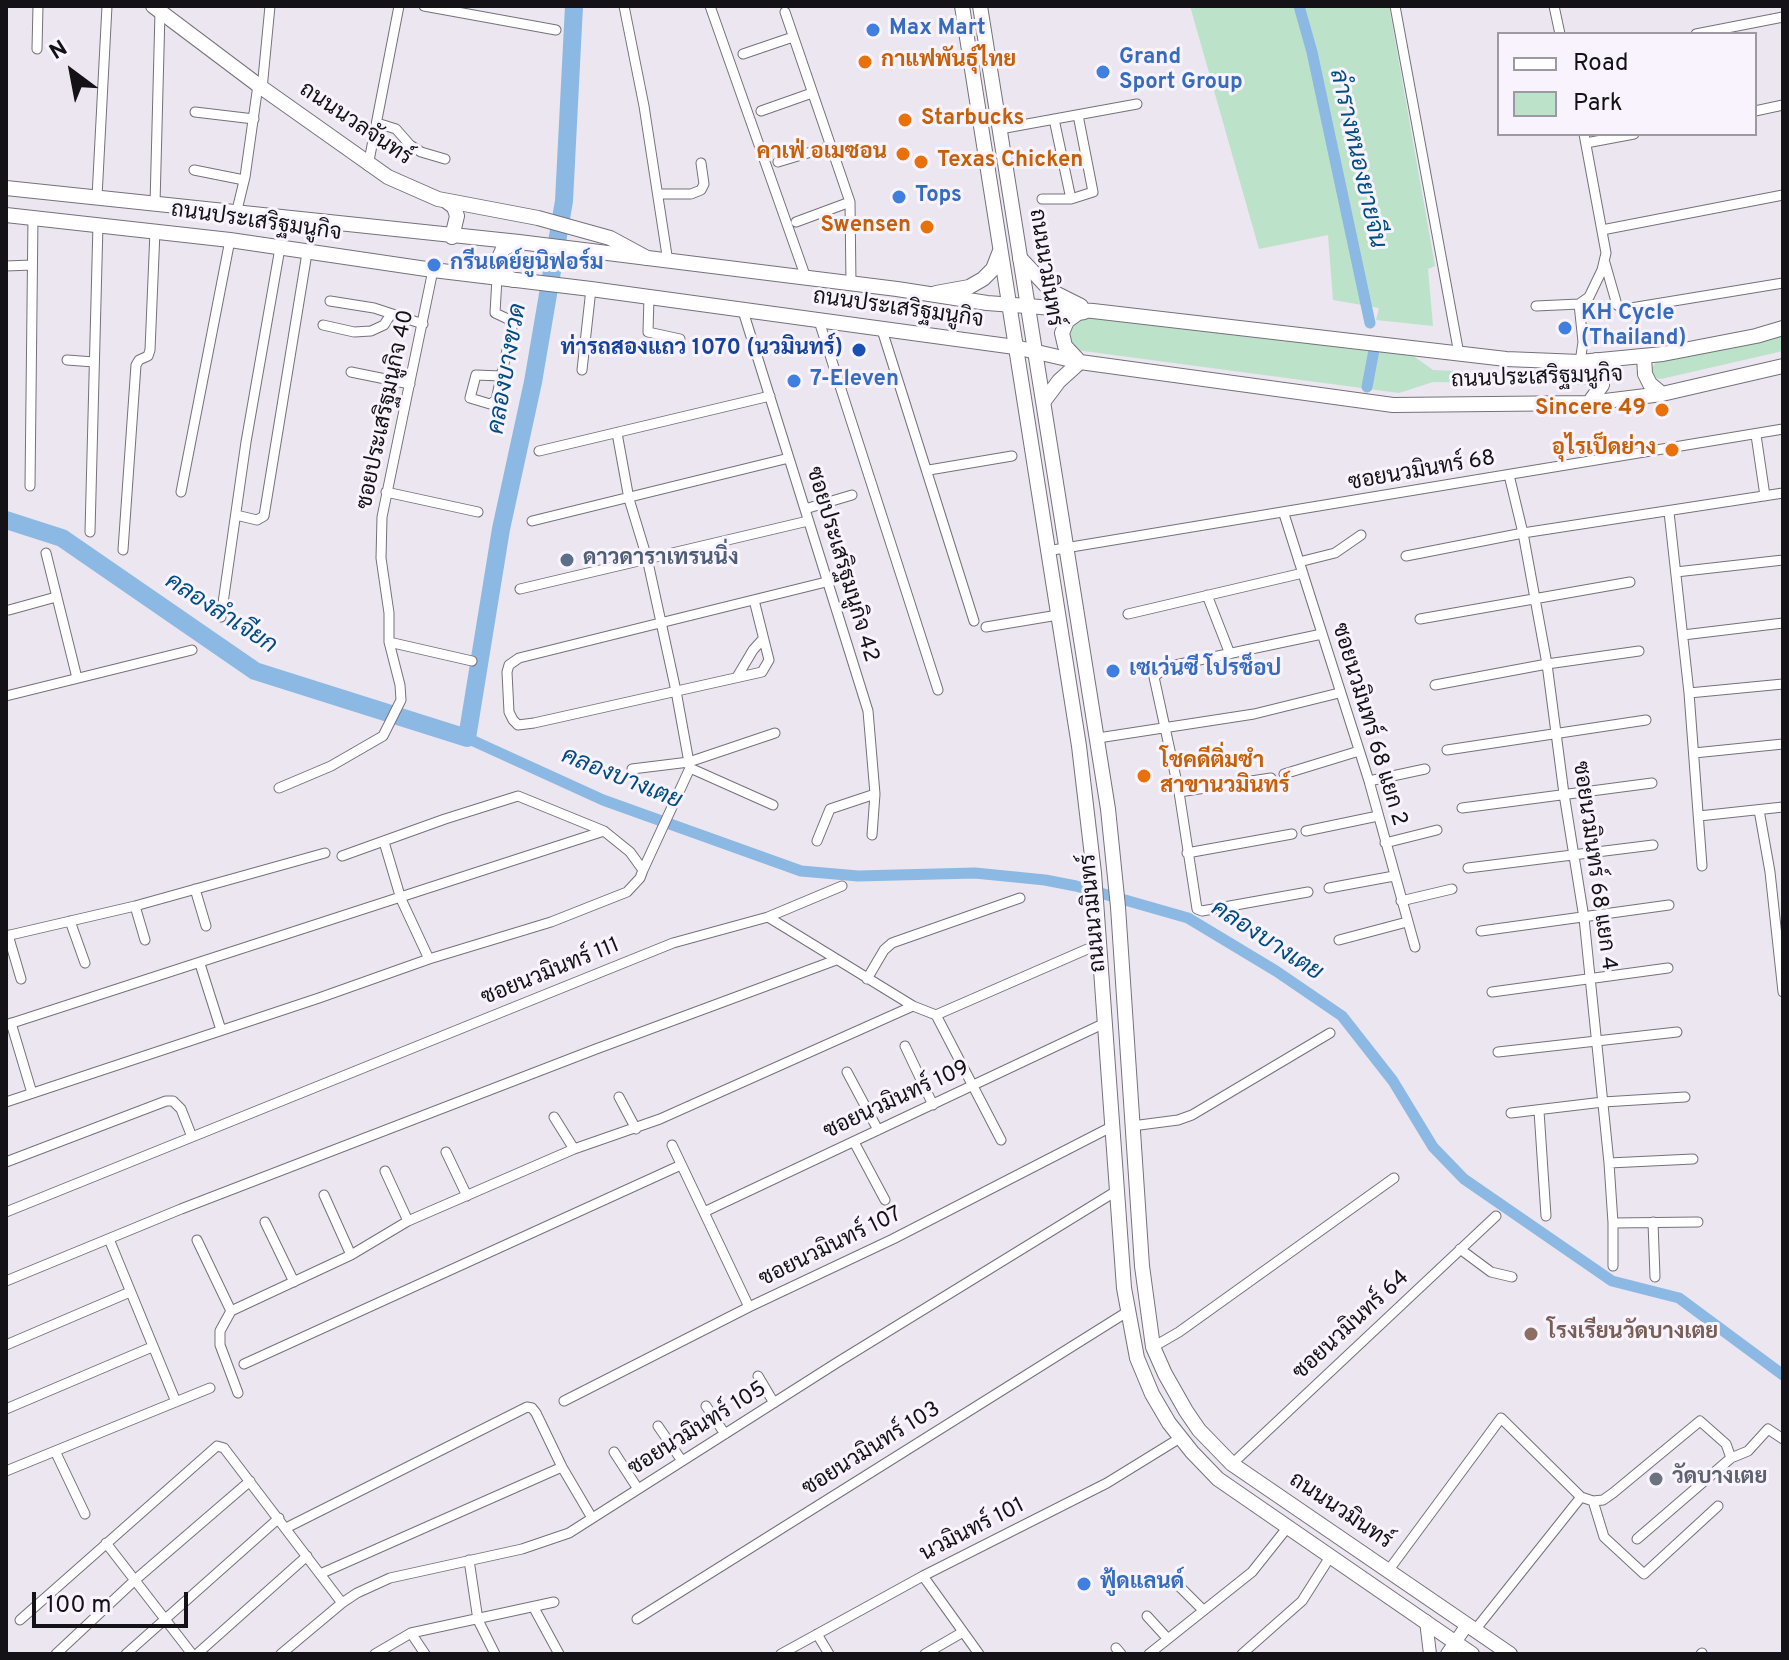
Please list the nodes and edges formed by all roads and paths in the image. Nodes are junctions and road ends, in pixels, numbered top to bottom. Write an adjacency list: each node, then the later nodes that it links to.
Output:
1 (38, 6): 20 (street)
2 (107, 6): 46 (street)
3 (270, 6): 22 (street)
4 (399, 6): 32 (street)
5 (424, 6): 13 (street)
6 (624, 6): 44 (street)
7 (710, 6): 73 (street)
8 (962, 6): 63 (main road, ถนนนวมินทร์)
9 (980, 6): 33 (main road, ถนนนวมินทร์)
10 (1395, 6): 96 (street)
11 (1554, 6): 17 (street)
12 (158, 8): 22 (main road, ถนนนวลจันทร์); 51 (street)
13 (445, 8): 16 (street)
14 (785, 12): 19 (street)
15 (1783, 17): 18 (street)
16 (556, 30)
17 (1560, 32)
18 (1706, 32)
19 (793, 37): 21 (street); 23 (street)
20 (37, 49)
21 (743, 54)
22 (260, 87): 30 (street); 40 (main road, ถนนนวลจันทร์)
23 (812, 93): 26 (street); 36 (street)
24 (1137, 104): 29 (street)
25 (1783, 105): 27 (street)
26 (761, 111)
27 (1757, 111)
28 (195, 112): 30 (street)
29 (1078, 115): 31 (street); 48 (street)
30 (254, 119): 42 (street)
31 (1054, 119): 33 (street); 48 (street)
32 (377, 123): 37 (street); 40 (street)
33 (1000, 129): 65 (main road, ถนนนวมินทร์)
34 (1614, 136): 35 (street)
35 (1585, 139): 57 (street)
36 (831, 146): 38 (street); 50 (street)
37 (445, 159)
38 (778, 162)
39 (701, 163): 44 (street)
40 (368, 166): 49 (main road, ถนนนวลจันทร์)
41 (194, 170): 42 (street)
42 (244, 180): 52 (street)
43 (6, 188): 46 (main road, ถนนประเสริฐมนูกิจ)
44 (659, 194): 68 (street)
45 (1783, 195): 57 (street)
46 (97, 197): 51 (main road, ถนนประเสริฐมนูกิจ); 56 (main road)
47 (1042, 199): 48 (street)
48 (1071, 199)
49 (446, 201): 59 (main road); 66 (main road, ถนนนวลจันทร์)
50 (850, 202): 55 (street); 76 (street)
51 (155, 204): 52 (main road, ถนนประเสริฐมนูกิจ)
52 (236, 214): 59 (main road, ถนนประเสริฐมนูกิจ)
53 (6, 215): 54 (main road, ถนนประเสริฐมนูกิจ)
54 (33, 217): 56 (main road, ถนนประเสริฐมนูกิจ); 69 (street)
55 (796, 222)
56 (98, 224): 58 (main road, ถนนประเสริฐมนูกิจ); 100 (street)
57 (1602, 230): 67 (street)
58 (155, 231): 60 (main road, ถนนประเสริฐมนูกิจ); 138 (street)
59 (452, 237): 61 (main road, ถนนประเสริฐมนูกิจ)
60 (230, 240): 62 (main road, ถนนประเสริฐมนูกิจ); 121 (street)
61 (519, 242): 66 (main road, ถนนประเสริฐมนูกิจ); 74 (main road)
62 (280, 248): 64 (main road, ถนนประเสริฐมนูกิจ); 131 (street)
63 (1000, 250): 78 (main road); 82 (main road, ถนนนวมินทร์)
64 (307, 253): 71 (main road, ถนนประเสริฐมนูกิจ); 131 (street)
65 (1020, 258): 84 (main road, ถนนนวมินทร์); 86 (main road)
66 (649, 259): 68 (main road, ถนนประเสริฐมนูกิจ)
67 (1605, 260): 75 (street); 81 (street)
68 (668, 262): 73 (main road, ถนนประเสริฐมนูกิจ)
69 (32, 265): 70 (street); 120 (street)
70 (6, 266)
71 (433, 270): 72 (main road, ถนนประเสริฐมนูกิจ); 89 (street, ซอยประเสริฐมนูกิจ 40)
72 (497, 278): 74 (main road, ถนนประเสริฐมนูกิจ); 106 (street)
73 (806, 278): 76 (main road, ถนนประเสริฐมนูกิจ)
74 (524, 281): 77 (main road, ถนนประเสริฐมนูกิจ)
75 (1783, 283)
76 (851, 284): 78 (main road, ถนนประเสริฐมนูกิจ)
77 (585, 288): 79 (main road, ถนนประเสริฐมนูกิจ); 104 (street)
78 (932, 294): 82 (main road, ถนนประเสริฐมนูกิจ)
79 (649, 297): 85 (main road, ถนนประเสริฐมนูกิจ); 93 (street)
80 (330, 301): 87 (street)
81 (1579, 304): 83 (street); 102 (street)
82 (1008, 305): 84 (main road, ถนนประเสริฐมนูกิจ); 94 (main road, ถนนนวมินทร์)
83 (1536, 306)
84 (1026, 307): 86 (main road, ถนนประเสริฐมนูกิจ); 95 (main road, ถนนนวมินทร์)
85 (743, 311): 88 (main road, ถนนประเสริฐมนูกิจ); 109 (street, ซอยประเสริฐมนูกิจ 42)
86 (1093, 311): 96 (main road, ถนนประเสริฐมนูกิจ); 101 (main road)
87 (391, 314): 89 (street); 90 (street)
88 (819, 321): 92 (main road, ถนนประเสริฐมนูกิจ); 176 (street)
89 (423, 324): 107 (street, ซอยประเสริฐมนูกิจ 40)
90 (323, 325)
91 (1783, 328): 97 (main road, ถนนประเสริฐมนูกิจ)
92 (882, 330): 94 (main road, ถนนประเสริฐมนูกิจ); 118 (street)
93 (680, 339)
94 (1015, 347): 95 (main road, ถนนประเสริฐมนูกิจ); 139 (main road, ถนนนวมินทร์)
95 (1035, 352): 101 (main road, ถนนประเสริฐมนูกิจ); 110 (main road, ถนนนวมินทร์)
96 (1459, 354): 102 (main road, ถนนประเสริฐมนูกิจ)
97 (1644, 356): 99 (main road, ถนนประเสริฐมนูกิจ); 108 (main road)
98 (67, 360): 100 (street)
99 (1596, 360): 102 (main road, ถนนประเสริฐมนูกิจ); 111 (main road)
100 (94, 362): 134 (street)
101 (1080, 362): 110 (main road); 111 (main road, ถนนประเสริฐมนูกิจ)
102 (1580, 362)
103 (1783, 366): 108 (main road, ถนนประเสริฐมนูกิจ)
104 (582, 370)
105 (351, 372): 107 (street)
106 (501, 376)
107 (410, 384): 122 (street, ซอยประเสริฐมนูกิจ 40)
108 (1662, 394): 111 (main road, ถนนประเสริฐมนูกิจ)
109 (770, 396): 113 (street); 117 (street, ซอยประเสริฐมนูกิจ 42)
110 (1044, 401): 137 (main road, ถนนนวมินทร์)
111 (1589, 403)
112 (1783, 429): 114 (street, ซอยนวมินทร์ 68)
113 (617, 433): 115 (street); 126 (street)
114 (1756, 435): 119 (street, ซอยนวมินทร์ 68); 125 (street)
115 (539, 451)
116 (1012, 456): 118 (street)
117 (789, 458): 126 (street); 127 (street, ซอยประเสริฐมนูกิจ 42)
118 (929, 470): 159 (street)
119 (1509, 475): 130 (street, ซอยนวมินทร์ 68); 135 (street, ซอยนวมินทร์ 68 แยก 4)
120 (30, 486)
121 (181, 492)
122 (386, 492): 128 (street); 166 (street, ซอยประเสริฐมนูกิจ 40)
123 (1783, 493): 125 (street)
124 (852, 495): 127 (street)
125 (1765, 496): 129 (street)
126 (629, 499): 132 (street); 142 (street)
127 (805, 509): 133 (street, ซอยประเสริฐมนูกิจ 42)
128 (478, 512)
129 (1669, 512): 135 (street); 145 (street)
130 (1284, 514): 137 (street, ซอยนวมินทร์ 68); 144 (street, ซอยนวมินทร์ 68 แยก 2)
131 (236, 515): 157 (street)
132 (532, 521)
133 (808, 521): 142 (street); 147 (street, ซอยประเสริฐมนูกิจ 42)
134 (90, 532)
135 (1523, 533): 141 (street); 152 (street, ซอยนวมินทร์ 68 แยก 4)
136 (1361, 535): 144 (street)
137 (1067, 547): 139 (street, ซอยนวมินทร์ 68); 185 (main road, ถนนนวมินทร์)
138 (123, 550)
139 (1047, 551): 156 (main road, ถนนนวมินทร์)
140 (46, 553): 151 (street)
141 (1406, 556)
142 (647, 558): 149 (street); 160 (street)
143 (1783, 560): 145 (street)
144 (1299, 562): 146 (street, ซอยนวมินทร์ 68 แยก 2)
145 (1676, 572): 164 (street)
146 (1303, 573): 150 (street); 163 (street, ซอยนวมินทร์ 68 แยก 2)
147 (826, 582): 153 (street); 199 (street, ซอยประเสริฐมนูกิจ 42)
148 (1630, 582): 152 (street)
149 (520, 589)
150 (1207, 595): 155 (street); 169 (street)
151 (56, 597): 154 (street); 173 (street)
152 (1535, 597): 158 (street); 171 (street, ซอยนวมินทร์ 68 แยก 4)
153 (754, 600): 160 (street); 165 (street)
154 (9, 610)
155 (1128, 614)
156 (1058, 615): 162 (street); 246 (main road, ถนนนวมินทร์)
157 (221, 617)
158 (1420, 619)
159 (974, 621)
160 (660, 623): 177 (street); 177 (street)
161 (1783, 623): 164 (street)
162 (986, 627)
163 (1322, 634): 169 (street); 178 (street, ซอยนวมินทร์ 68 แยก 2)
164 (1683, 635): 179 (street)
165 (763, 639): 172 (street); 172 (street)
166 (389, 642): 170 (street); 197 (street, ซอยประเสริฐมนูกิจ 40)
167 (192, 650): 173 (street)
168 (1639, 651): 171 (street)
169 (1230, 654): 182 (street)
170 (472, 661)
171 (1547, 664): 175 (street); 183 (street, ซอยนวมินทร์ 68 แยก 4)
172 (737, 677): 177 (street)
173 (77, 678): 180 (street)
174 (1783, 684): 179 (street)
175 (1435, 685)
176 (938, 690)
177 (676, 691): 190 (street)
178 (1339, 693): 182 (street); 188 (street, ซอยนวมินทร์ 68 แยก 2)
179 (1689, 693): 189 (street)
180 (6, 696)
181 (1646, 720): 183 (street)
182 (1166, 729): 185 (street); 198 (street)
183 (1556, 732): 187 (street); 200 (street, ซอยนวมินทร์ 68 แยก 4)
184 (775, 733): 190 (street)
185 (1098, 738): 280 (main road, ถนนนวมินทร์)
186 (1783, 744): 189 (street)
187 (1447, 750)
188 (1359, 751): 193 (street); 195 (street, ซอยนวมินทร์ 68 แยก 2)
189 (1694, 753): 206 (street)
190 (690, 765): 191 (street); 201 (street); 222 (street)
191 (632, 769)
192 (1425, 769): 195 (street)
193 (1284, 774)
194 (1271, 778): 198 (street)
195 (1369, 781): 205 (street, ซอยนวมินทร์ 68 แยก 2)
196 (1652, 783): 200 (street)
197 (279, 788)
198 (1179, 792): 217 (street)
199 (875, 794): 211 (street, ซอยประเสริฐมนูกิจ 42); 212 (street)
200 (1564, 794): 203 (street); 218 (street, ซอยนวมินทร์ 68 แยก 4)
201 (773, 805)
202 (1783, 807): 204 (street)
203 (1462, 808)
204 (1759, 810): 206 (street); 224 (street)
205 (1378, 816): 209 (street); 214 (street, ซอยนวมินทร์ 68 แยก 2)
206 (1699, 816): 220 (street)
207 (1437, 830): 214 (street)
208 (604, 831): 213 (street); 222 (street); 232 (street)
209 (1306, 831)
210 (1292, 834): 217 (street)
211 (872, 835)
212 (817, 841)
213 (384, 842): 219 (street); 232 (street)
214 (1385, 843): 225 (street, ซอยนวมินทร์ 68 แยก 2)
215 (1653, 845): 218 (street)
216 (325, 853): 228 (street)
217 (1187, 853): 230 (street)
218 (1574, 855): 221 (street); 237 (street, ซอยนวมินทร์ 68 แยก 4)
219 (342, 856)
220 (1702, 866)
221 (1468, 868)
222 (643, 870): 248 (street)
223 (1783, 871): 224 (street)
224 (1770, 872): 241 (street)
225 (1394, 876): 227 (street); 233 (street, ซอยนวมินทร์ 68 แยก 2)
226 (842, 886): 236 (street, ซอยนวมินทร์ 111)
227 (1329, 888)
228 (195, 889): 235 (street); 240 (street)
229 (1452, 889): 233 (street)
230 (1308, 892)
231 (1020, 898): 254 (street)
232 (401, 899): 248 (street); 251 (street)
233 (1401, 901): 239 (street, ซอยนวมินทร์ 68 แยก 2)
234 (1669, 905): 237 (street)
235 (135, 906): 238 (street); 244 (street)
236 (768, 917): 249 (street); 283 (street, ซอยนวมินทร์ 111)
237 (1584, 918): 242 (street); 255 (street, ซอยนวมินทร์ 68 แยก 4)
238 (70, 921): 243 (street); 250 (street)
239 (1407, 922): 245 (street); 247 (street, ซอยนวมินทร์ 68 แยก 2)
240 (206, 926)
241 (1779, 926): 256 (street)
242 (1481, 931)
243 (7, 936): 253 (street)
244 (145, 940)
245 (1339, 940)
246 (1099, 944): 259 (street); 260 (main road, ถนนนวมินทร์)
247 (1415, 947)
248 (429, 959): 262 (street)
249 (836, 960): 254 (street); 308 (street)
250 (85, 963)
251 (200, 964): 261 (street); 262 (street)
252 (1668, 968): 255 (street)
253 (21, 979)
254 (867, 979): 258 (street)
255 (1590, 979): 257 (street); 265 (street, ซอยนวมินทร์ 68 แยก 4)
256 (1783, 991)
257 (1492, 992)
258 (913, 1006): 259 (street); 281 (street)
259 (936, 1015): 269 (street)
260 (1105, 1023): 269 (street, ซอยนวมินทร์ 109); 279 (main road, ถนนนวมินทร์)
261 (8, 1024): 270 (street)
262 (221, 1030): 270 (street)
263 (1677, 1032): 265 (street)
264 (1330, 1033): 280 (street)
265 (1597, 1040): 267 (street); 274 (street, ซอยนวมินทร์ 68 แยก 4)
266 (905, 1046): 275 (street)
267 (1498, 1052)
268 (847, 1072): 282 (street)
269 (973, 1086): 275 (street, ซอยนวมินทร์ 109); 284 (street)
270 (32, 1093): 273 (street)
271 (619, 1097): 281 (street)
272 (1685, 1097): 274 (street)
273 (6, 1102)
274 (1603, 1102): 276 (street); 291 (street, ซอยนวมินทร์ 68 แยก 4)
275 (933, 1105): 282 (street, ซอยนวมินทร์ 109)
276 (1539, 1111): 277 (street); 302 (street)
277 (1511, 1113)
278 (554, 1117): 287 (street)
279 (1113, 1126): 295 (main road, ถนนนวมินทร์); 318 (street, ซอยนวมินทร์ 107)
280 (1132, 1126): 323 (main road, ถนนนวมินทร์)
281 (636, 1129): 287 (street)
282 (878, 1130): 285 (street, ซอยนวมินทร์ 109)
283 (192, 1137): 290 (street); 299 (street, ซอยนวมินทร์ 111)
284 (1001, 1140)
285 (854, 1142): 298 (street); 300 (street, ซอยนวมินทร์ 109)
286 (672, 1145): 292 (street)
287 (574, 1149): 297 (street)
288 (446, 1152): 297 (street)
289 (1693, 1159): 291 (street)
290 (6, 1162)
291 (1609, 1163): 307 (street, ซอยนวมินทร์ 68 แยก 4)
292 (681, 1165): 300 (street); 324 (street)
293 (385, 1171): 303 (street)
294 (1394, 1178): 323 (street)
295 (1118, 1190): 320 (main road, ถนนนวมินทร์); 330 (street, ซอยนวมินทร์ 105)
296 (324, 1195): 311 (street)
297 (467, 1196): 303 (street)
298 (885, 1200)
299 (6, 1212)
300 (704, 1212): 318 (street)
301 (1496, 1216): 310 (street, ซอยนวมินทร์ 64)
302 (1546, 1216)
303 (408, 1221): 311 (street)
304 (265, 1222): 316 (street)
305 (1653, 1222): 306 (street); 307 (street); 314 (street)
306 (1698, 1222)
307 (1613, 1223): 312 (street, ซอยนวมินทร์ 68 แยก 4)
308 (109, 1239): 315 (street); 317 (street)
309 (197, 1240): 319 (street)
310 (1460, 1249): 313 (street); 341 (street, ซอยนวมินทร์ 64)
311 (351, 1255): 316 (street)
312 (1613, 1266)
313 (1512, 1277)
314 (1655, 1277)
315 (6, 1281)
316 (294, 1282): 319 (street)
317 (130, 1292): 321 (street); 322 (street)
318 (749, 1307): 328 (street, ซอยนวมินทร์ 107)
319 (231, 1311): 327 (street)
320 (1127, 1312): 335 (main road, ถนนนวมินทร์); 370 (street, ซอยนวมินทร์ 103)
321 (6, 1345)
322 (152, 1347): 329 (street); 332 (street)
323 (1153, 1347): 341 (main road, ถนนนวมินทร์)
324 (244, 1364)
325 (758, 1376): 330 (street)
326 (210, 1388): 329 (street)
327 (238, 1393)
328 (564, 1401)
329 (176, 1402): 337 (street)
330 (774, 1403): 334 (street, ซอยนวมินทร์ 105)
331 (706, 1406): 334 (street)
332 (6, 1409)
333 (658, 1426): 340 (street)
334 (725, 1434): 340 (street, ซอยนวมินทร์ 105)
335 (1180, 1438): 353 (main road, ถนนนวมินทร์); 361 (street, นวมินทร์ 101)
336 (1783, 1439): 339 (street)
337 (55, 1451): 343 (street); 349 (street)
338 (614, 1452): 345 (street)
339 (1731, 1458): 347 (street); 354 (street)
340 (682, 1461): 345 (street, ซอยนวมินทร์ 105)
341 (1232, 1464): 359 (main road, ถนนนวมินทร์)
342 (562, 1467): 351 (street); 352 (street); 360 (street)
343 (6, 1471)
344 (250, 1481): 350 (street); 355 (street); 362 (street)
345 (638, 1489): 351 (street, ซอยนวมินทร์ 105)
346 (1581, 1497): 347 (street); 359 (street); 374 (street)
347 (1593, 1501): 348 (street)
348 (1718, 1506)
349 (85, 1514)
350 (279, 1518): 352 (street); 369 (street)
351 (592, 1518): 358 (street, ซอยนวมินทร์ 105)
352 (286, 1528): 356 (street)
353 (1287, 1528): 357 (main road, ถนนนวมินทร์); 367 (street)
354 (1637, 1539)
355 (106, 1543): 362 (street); 371 (street)
356 (307, 1556): 360 (street); 382 (street)
357 (1330, 1557): 373 (main road, ถนนนวมินทร์); 393 (street)
358 (469, 1560): 365 (street, ซอยนวมินทร์ 105); 372 (street)
359 (1388, 1571): 374 (main road, ถนนนวมินทร์)
360 (320, 1574): 365 (street)
361 (923, 1576): 375 (street); 377 (street, นวมินทร์ 101)
362 (135, 1580): 369 (street); 380 (street)
363 (1180, 1587): 367 (street)
364 (554, 1602): 366 (street)
365 (342, 1603): 383 (street, ซอยนวมินทร์ 105)
366 (534, 1608): 372 (street); 387 (street)
367 (1203, 1610): 378 (street)
368 (1147, 1616): 378 (street)
369 (165, 1618): 381 (street); 382 (street)
370 (637, 1619)
371 (20, 1620)
372 (478, 1620): 376 (street); 386 (street)
373 (1426, 1621): 379 (main road, ถนนนวมินทร์); 394 (street)
374 (1471, 1627): 379 (street); 396 (main road, ถนนนวมินทร์)
375 (963, 1632): 390 (street); 391 (street)
376 (411, 1633): 384 (street); 385 (street)
377 (817, 1634): 388 (street, นวมินทร์ 101); 389 (street)
378 (1168, 1639): 392 (street)
379 (1451, 1648): 395 (main road, ถนนนวมินทร์)
380 (56, 1654)
381 (126, 1654)
382 (194, 1654)
383 (281, 1654)
384 (375, 1654)
385 (425, 1654)
386 (495, 1654)
387 (559, 1654)
388 (781, 1654)
389 (829, 1654)
390 (925, 1654)
391 (979, 1654)
392 (1149, 1654)
393 (1242, 1654)
394 (1430, 1654)
395 (1472, 1654)
396 (1510, 1654)

